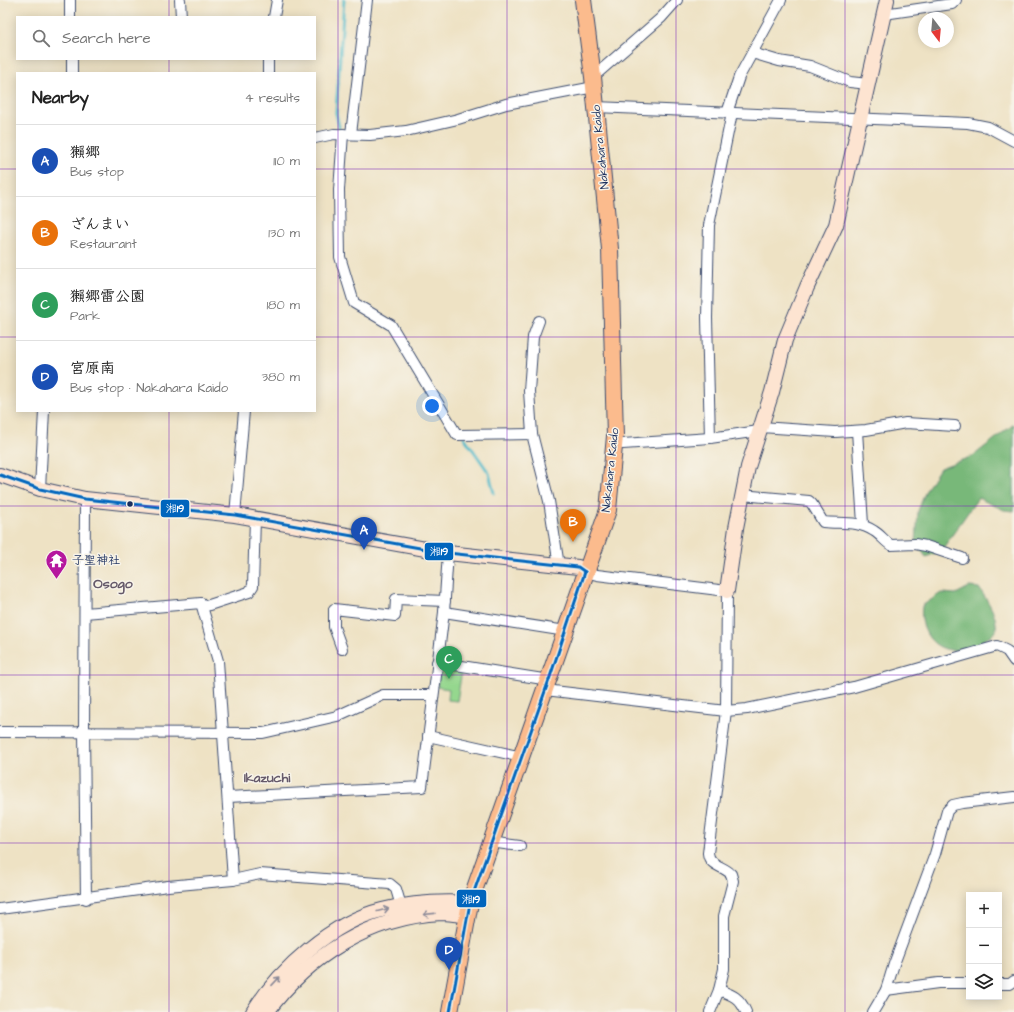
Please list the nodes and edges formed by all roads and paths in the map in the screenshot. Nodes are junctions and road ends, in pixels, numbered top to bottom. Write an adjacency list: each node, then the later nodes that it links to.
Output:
1 (70, 0): 11 (street)
2 (180, 0): 12 (street)
3 (277, 0): 13 (street)
4 (367, 0): 24 (street)
5 (583, 0): 19 (main road, Nakahara Kaido)
6 (676, 0): 19 (street)
7 (781, 0): 14 (street)
8 (887, 0): 10 (street)
9 (956, 0): 10 (street)
10 (884, 14): 20 (street)
11 (70, 16)
12 (181, 16)
13 (274, 16)
14 (752, 53): 20 (street); 22 (street)
15 (72, 60): 17 (street)
16 (268, 60): 18 (street)
17 (72, 72)
18 (268, 72)
19 (594, 82): 21 (main road, Nakahara Kaido); 24 (street)
20 (868, 84): 23 (street)
21 (596, 106): 22 (street); 35 (main road, Nakahara Kaido)
22 (730, 113): 23 (street); 34 (street)
23 (860, 118): 26 (street); 31 (street)
24 (347, 134): 25 (street); 33 (street)
25 (316, 138)
26 (1014, 141)
27 (539, 321): 33 (street)
28 (44, 412): 37 (street)
29 (244, 412): 40 (street)
30 (955, 426): 32 (street)
31 (760, 429): 32 (street); 34 (street); 38 (street)
32 (857, 431): 42 (street)
33 (532, 434): 45 (street)
34 (710, 438): 35 (street)
35 (615, 443): 46 (main road, Nakahara Kaido)
36 (0, 475): 37 (street)
37 (40, 489): 39 (street)
38 (742, 495): 42 (street); 47 (street)
39 (85, 499): 40 (street); 51 (street)
40 (236, 515): 41 (street)
41 (255, 518): 43 (street); 49 (street)
42 (863, 524): 44 (street)
43 (448, 554): 45 (street); 48 (street)
44 (962, 558)
45 (559, 566): 46 (street)
46 (585, 572): 47 (street); 52 (main road, Nakahara Kaido)
47 (727, 591): 58 (street)
48 (445, 601): 50 (street); 53 (street)
49 (203, 607): 51 (street); 61 (street)
50 (444, 612): 52 (street); 55 (street)
51 (86, 613): 59 (street)
52 (566, 631): 56 (main road, Nakahara Kaido)
53 (342, 649)
54 (1014, 661): 58 (street)
55 (438, 662): 56 (street); 57 (street)
56 (547, 685): 58 (street); 63 (main road, Nakahara Kaido)
57 (433, 695): 61 (street); 62 (street)
58 (726, 710): 76 (street)
59 (84, 731): 60 (street); 61 (street); 69 (street)
60 (0, 732)
61 (223, 733): 64 (street)
62 (428, 736): 63 (street); 64 (street)
63 (522, 757): 66 (main road, Nakahara Kaido)
64 (228, 797): 68 (street)
65 (1014, 797): 77 (street)
66 (490, 842): 67 (street); 71 (main road, Nakahara Kaido)
67 (520, 846)
68 (233, 880): 69 (street); 70 (street)
69 (86, 899): 72 (street)
70 (401, 906): 71 (street); 78 (street, one-way to 70)
71 (469, 909): 79 (street, one-way to 79); 80 (main road, Nakahara Kaido)
72 (0, 910)
73 (1014, 981): 75 (street)
74 (966, 984): 77 (street)
75 (1002, 984)
76 (719, 990): 81 (street); 82 (street)
77 (886, 990): 83 (street)
78 (253, 1012)
79 (267, 1012)
80 (450, 1012)
81 (710, 1012)
82 (746, 1012)
83 (873, 1012)

